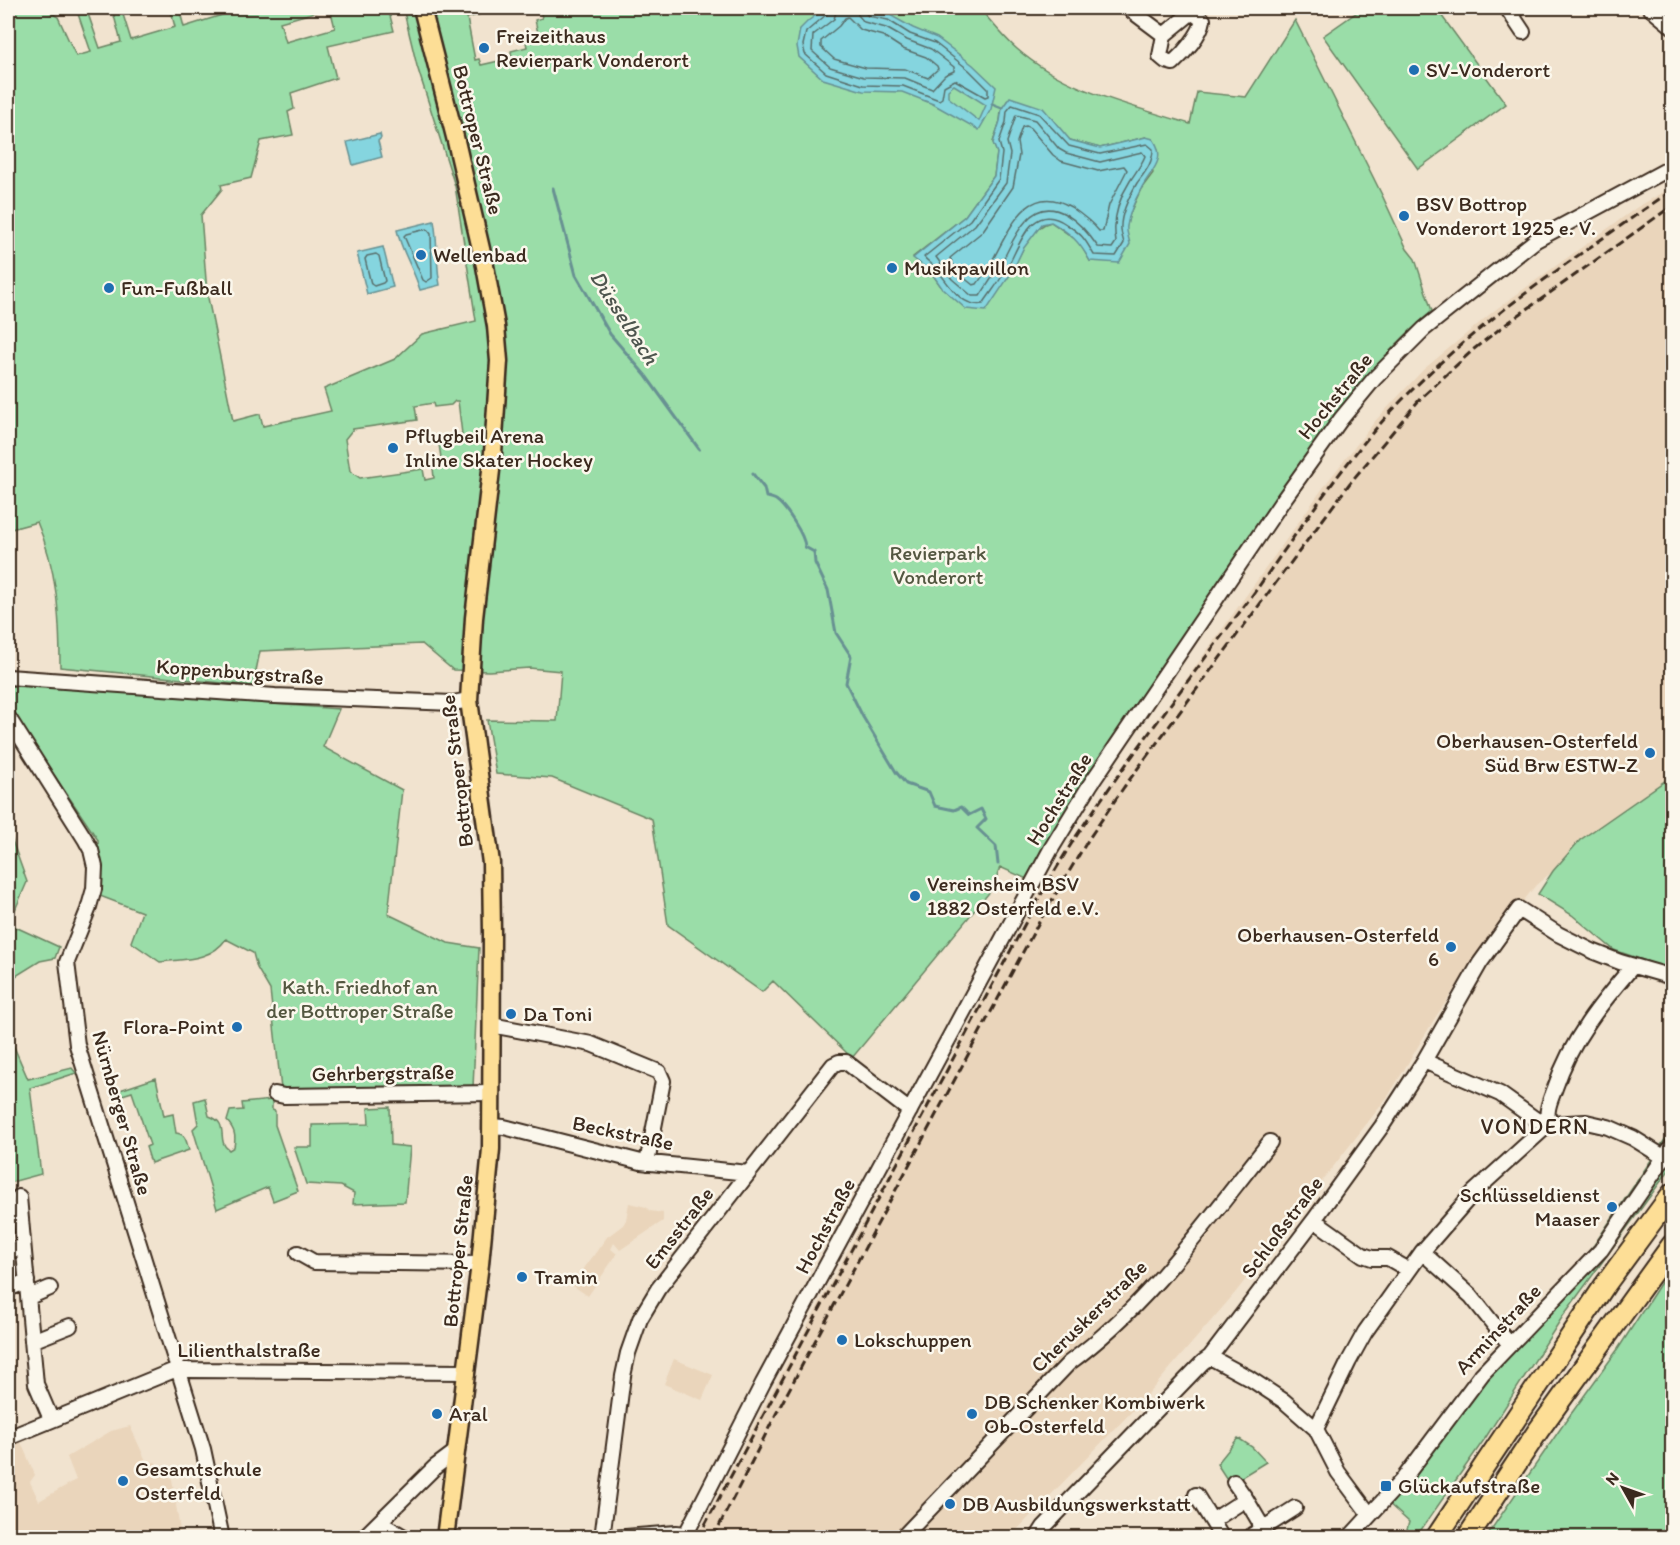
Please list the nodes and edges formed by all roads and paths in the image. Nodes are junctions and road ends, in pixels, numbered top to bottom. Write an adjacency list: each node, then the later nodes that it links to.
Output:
1 (422, 8): 10 (main road, Bottroper Straße)
2 (1128, 8): 7 (street)
3 (1508, 8): 6 (street)
4 (1650, 8): 5 (street)
5 (1672, 26)
6 (1523, 32)
7 (1164, 35)
8 (1672, 167): 18 (street, Hochstraße)
9 (8, 677): 10 (street, Koppenburgstraße)
10 (469, 700): 14 (main road, Bottroper Straße)
11 (8, 717): 43 (street, Nürnberger Straße)
12 (1633, 966): 13 (street); 15 (street, Schloßstraße); 19 (street)
13 (1672, 977)
14 (491, 1025): 16 (main road, Bottroper Straße); 23 (street)
15 (1424, 1061): 19 (street); 27 (street, Schloßstraße)
16 (491, 1093): 17 (street, Gehrbergstraße); 20 (main road, Bottroper Straße)
17 (275, 1094)
18 (910, 1111): 24 (street, Emsstraße); 57 (street, Hochstraße)
19 (1549, 1124): 22 (street); 31 (street)
20 (491, 1126): 23 (street, Beckstraße); 33 (main road, Bottroper Straße)
21 (1270, 1142): 64 (street, Cheruskerstraße)
22 (1669, 1152): 41 (street, Arminstraße)
23 (647, 1163): 24 (street, Beckstraße)
24 (748, 1173): 62 (street, Emsstraße)
25 (1672, 1194): 69 (highway)
26 (19, 1197): 28 (street)
27 (1314, 1220): 34 (street); 42 (street, Schloßstraße)
28 (23, 1245): 30 (street); 35 (street)
29 (1672, 1245): 70 (highway)
30 (8, 1252)
31 (1422, 1252): 34 (street); 41 (street)
32 (298, 1253): 33 (street)
33 (480, 1264): 44 (main road, Bottroper Straße)
34 (1408, 1270): 46 (street)
35 (27, 1281): 37 (street); 38 (street)
36 (50, 1288): 38 (street)
37 (8, 1289)
38 (29, 1297): 40 (street)
39 (70, 1326): 40 (street)
40 (32, 1341): 45 (street)
41 (1510, 1345): 53 (street, Arminstraße)
42 (1210, 1357): 46 (street); 65 (street, Schloßstraße)
43 (177, 1369): 44 (street, Lilienthalstraße); 45 (street, Lilienthalstraße); 58 (street, Nürnberger Straße)
44 (467, 1371): 48 (main road, Bottroper Straße)
45 (51, 1419): 47 (street, Lilienthalstraße)
46 (1316, 1429): 53 (street)
47 (8, 1437)
48 (455, 1452): 55 (street); 61 (main road, Bottroper Straße)
49 (1234, 1482): 51 (street)
50 (1196, 1495): 54 (street)
51 (1246, 1499): 54 (street); 56 (street)
52 (1295, 1508): 56 (street)
53 (1370, 1515): 68 (street, Arminstraße)
54 (1212, 1521): 66 (street)
55 (380, 1522): 59 (street); 60 (street)
56 (1263, 1528): 67 (street)
57 (685, 1536): 63 (street)
58 (222, 1538)
59 (363, 1538)
60 (406, 1538)
61 (446, 1538)
62 (602, 1538)
63 (613, 1538)
64 (902, 1538)
65 (1038, 1538)
66 (1222, 1538)
67 (1248, 1538)
68 (1349, 1538)
69 (1436, 1538)
70 (1467, 1538)

